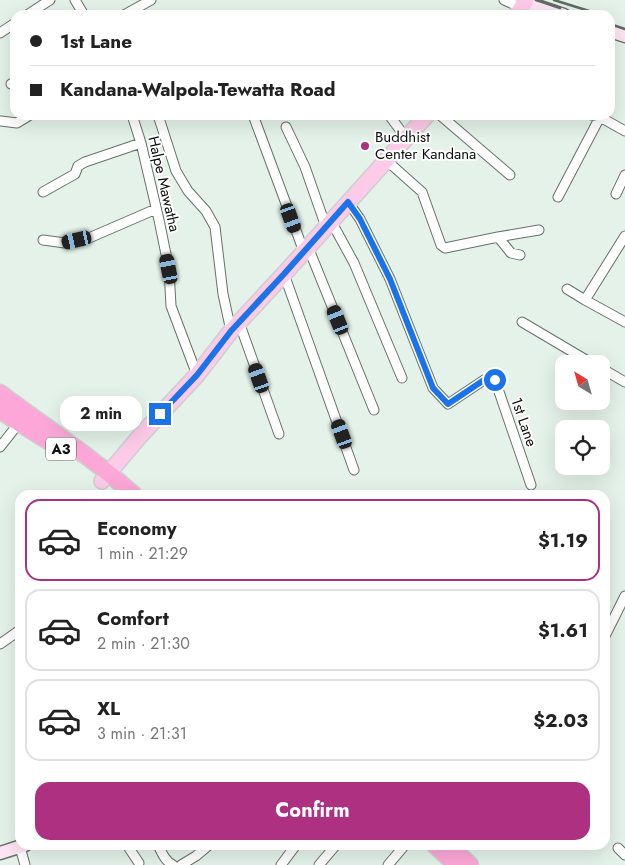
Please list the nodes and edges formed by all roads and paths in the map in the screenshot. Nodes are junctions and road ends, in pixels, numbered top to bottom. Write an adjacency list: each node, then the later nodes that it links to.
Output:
1 (50, 0): 5 (street)
2 (151, 0): 6 (street)
3 (504, 0): 4 (street)
4 (522, 6): 7 (street)
5 (35, 10)
6 (133, 10)
7 (541, 10)
8 (22, 120): 17 (street)
9 (134, 120): 21 (street, Halpe Mawatha)
10 (160, 120): 42 (street)
11 (255, 120): 35 (street)
12 (393, 120): 20 (street)
13 (423, 120): 20 (main road)
14 (446, 120): 23 (street)
15 (594, 120): 27 (street)
16 (604, 120): 19 (street)
17 (1, 121)
18 (286, 127): 30 (street)
19 (625, 131)
20 (406, 138): 22 (main road)
21 (141, 143): 25 (street); 29 (street, Halpe Mawatha)
22 (386, 160): 28 (main road); 33 (street)
23 (510, 175)
24 (625, 175): 26 (street)
25 (43, 192)
26 (616, 194)
27 (558, 197)
28 (348, 202): 30 (main road); 56 (street, 1st Lane)
29 (156, 209): 34 (street); 45 (street, Halpe Mawatha)
30 (328, 224): 35 (main road); 46 (street)
31 (540, 230): 33 (street)
32 (625, 236): 39 (street)
33 (498, 237): 36 (street)
34 (43, 240)
35 (306, 249): 37 (main road); 50 (street)
36 (520, 255)
37 (284, 274): 42 (main road); 54 (street)
38 (568, 289): 39 (street)
39 (585, 300): 41 (street)
40 (522, 322): 43 (street)
41 (625, 322)
42 (235, 326): 45 (main road); 52 (street)
43 (578, 355)
44 (610, 373): 47 (street)
45 (197, 375): 55 (main road)
46 (402, 378)
47 (625, 382)
48 (0, 393): 55 (highway, A3)
49 (0, 410): 51 (highway, A3)
50 (374, 410)
51 (19, 423): 53 (street); 55 (highway, A3)
52 (279, 434)
53 (0, 447)
54 (354, 470)
55 (106, 477): 57 (highway, A3); 58 (highway, A3)
56 (531, 485)
57 (115, 490)
58 (126, 490)
59 (625, 596): 60 (street)
60 (610, 626)
61 (15, 634): 62 (street)
62 (0, 644)
63 (15, 848): 74 (street)
64 (618, 848): 75 (street)
65 (23, 850): 77 (street)
66 (130, 850): 76 (street)
67 (160, 850): 78 (street)
68 (203, 850): 79 (street)
69 (292, 850): 80 (street)
70 (332, 850): 81 (street)
71 (400, 850): 82 (street)
72 (440, 850): 83 (highway)
73 (455, 850): 84 (highway)
74 (0, 853)
75 (625, 855)
76 (139, 863)
77 (25, 865)
78 (173, 865)
79 (181, 865)
80 (281, 865)
81 (319, 865)
82 (388, 865)
83 (456, 865)
84 (470, 865)

